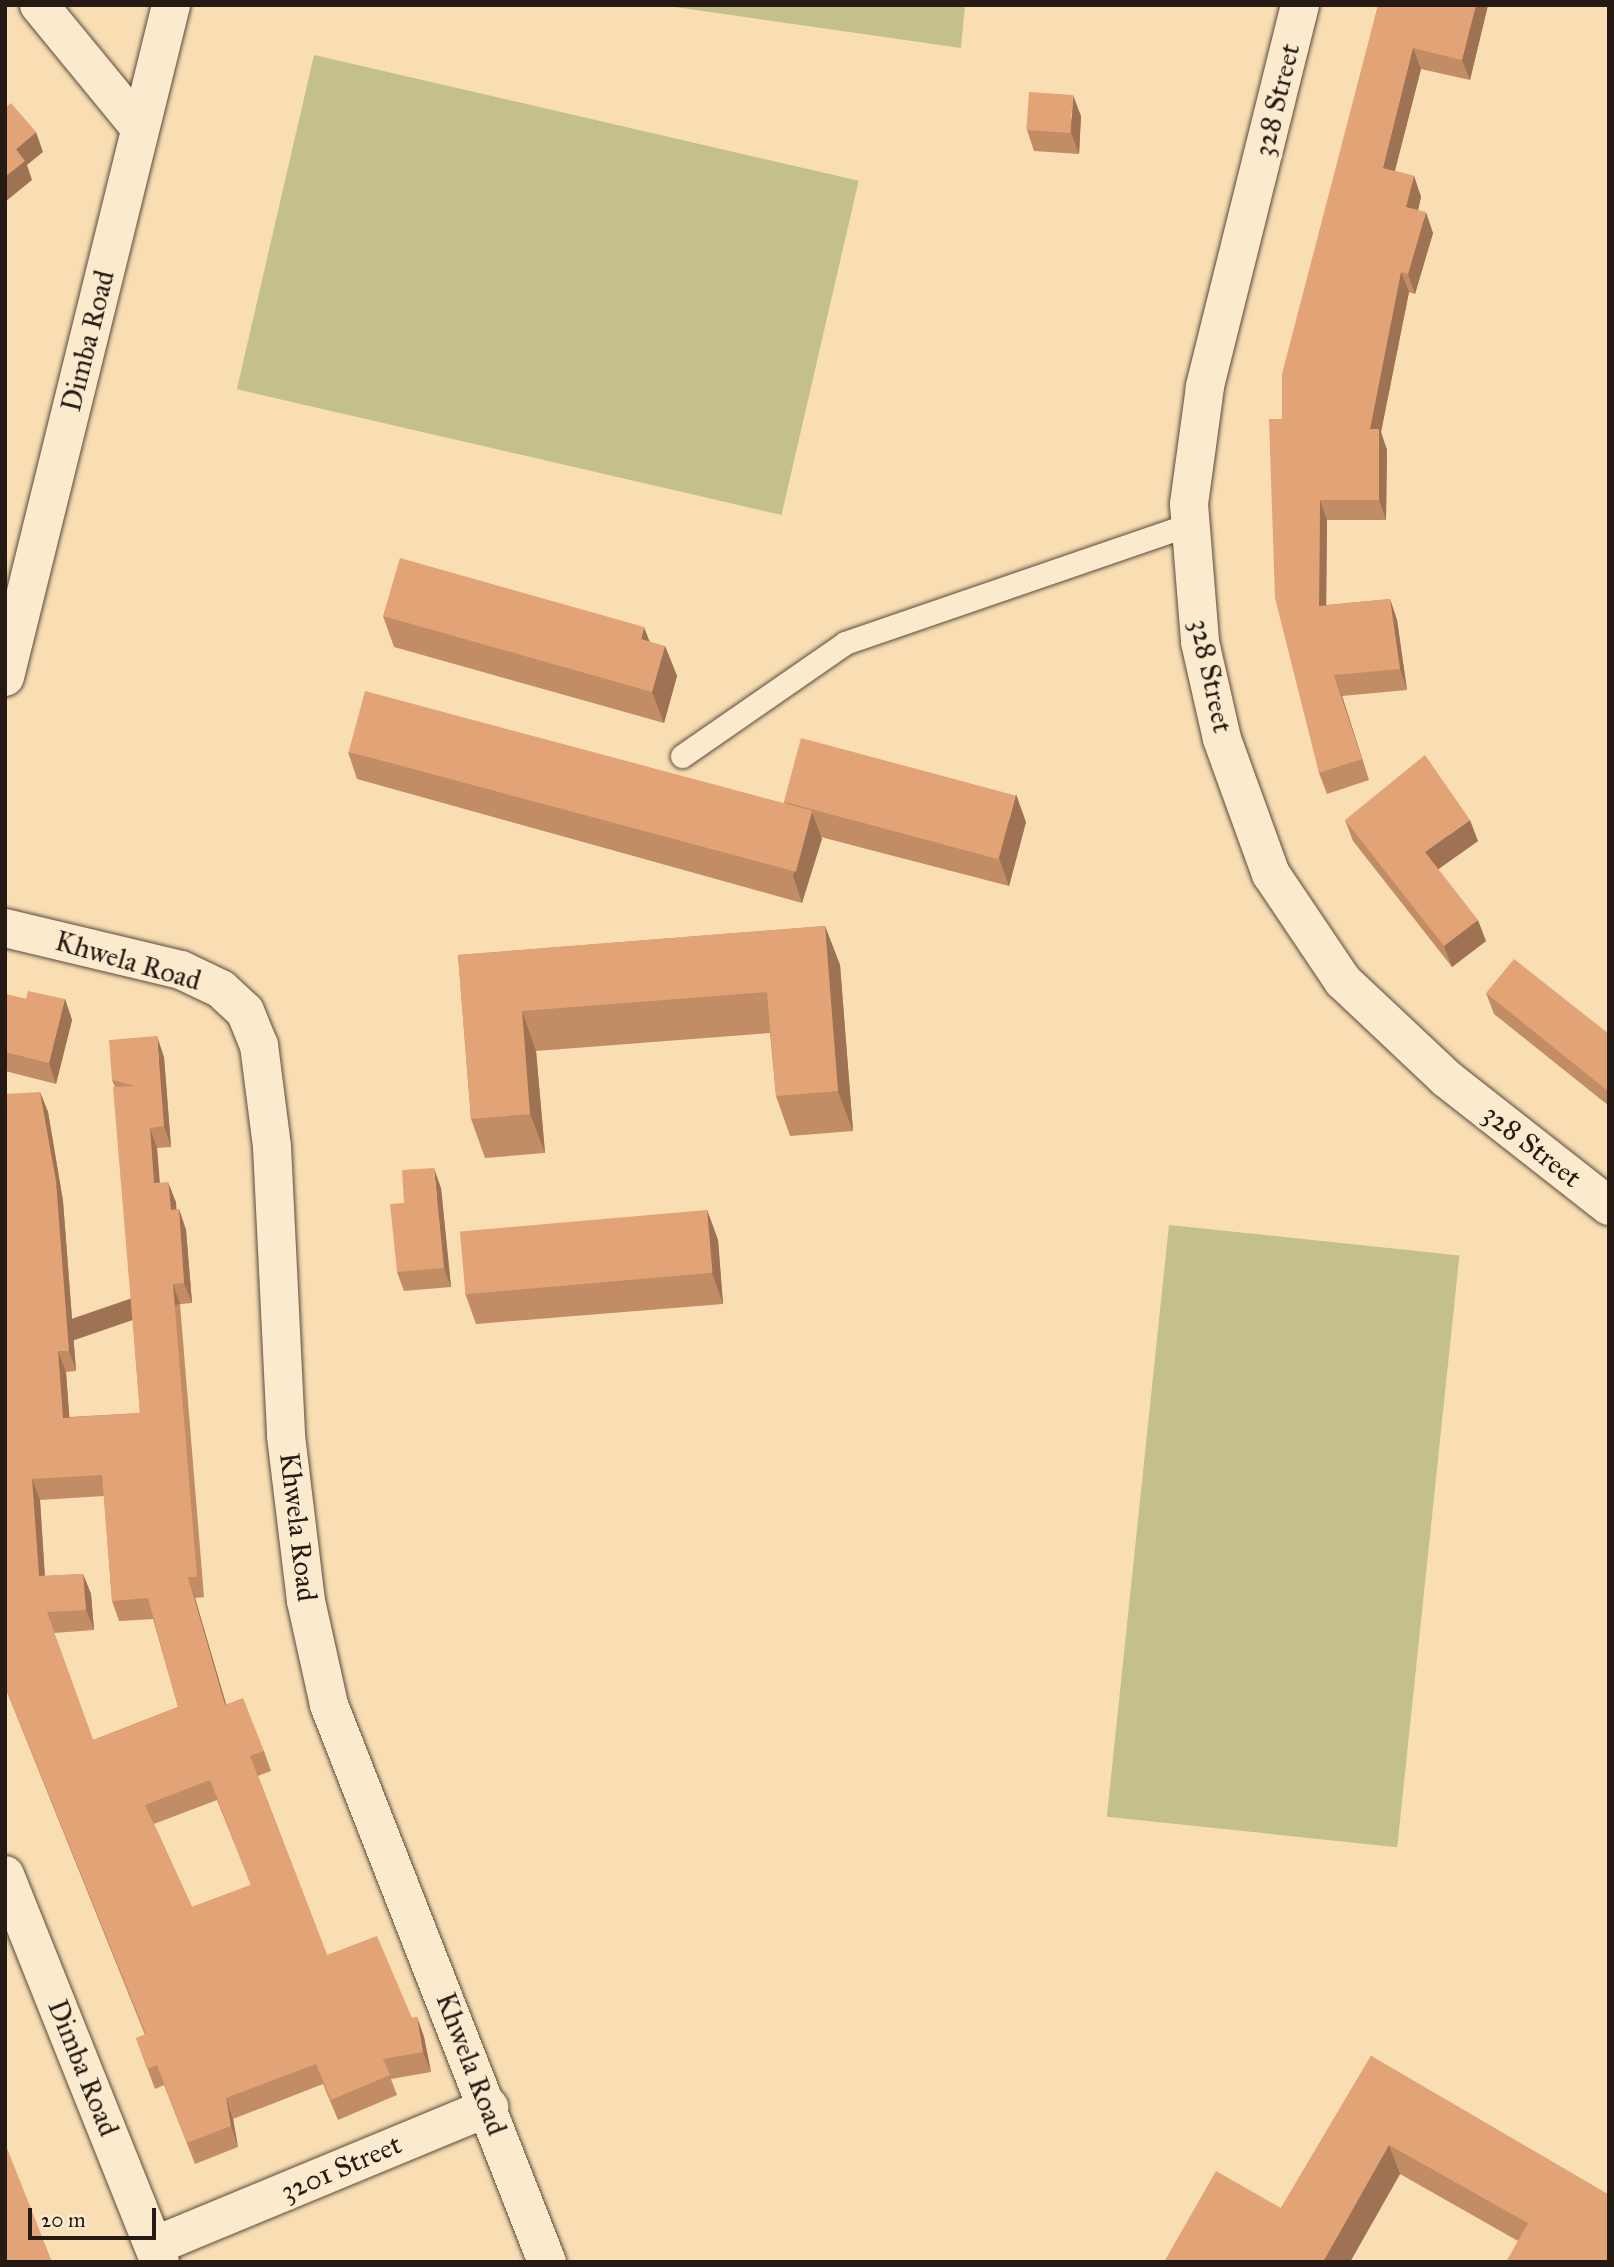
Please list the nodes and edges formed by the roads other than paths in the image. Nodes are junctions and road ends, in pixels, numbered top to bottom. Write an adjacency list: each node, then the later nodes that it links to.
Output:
1 (39, 5): 4 (street)
2 (171, 5): 4 (street, Dimba Road)
3 (1300, 5): 5 (street, 328 Street)
4 (140, 128): 7 (street, Dimba Road)
5 (1188, 525): 9 (lane); 11 (street, 328 Street)
6 (5, 556): 7 (street)
7 (29, 585): 8 (street, Dimba Road)
8 (5, 677)
9 (682, 756)
10 (5, 928): 13 (street, Khwela Road)
11 (1609, 1206)
12 (5, 1875): 14 (street, Dimba Road)
13 (489, 2106): 14 (street, 3201 Street); 15 (street, Khwela Road)
14 (157, 2254)
15 (547, 2262)

